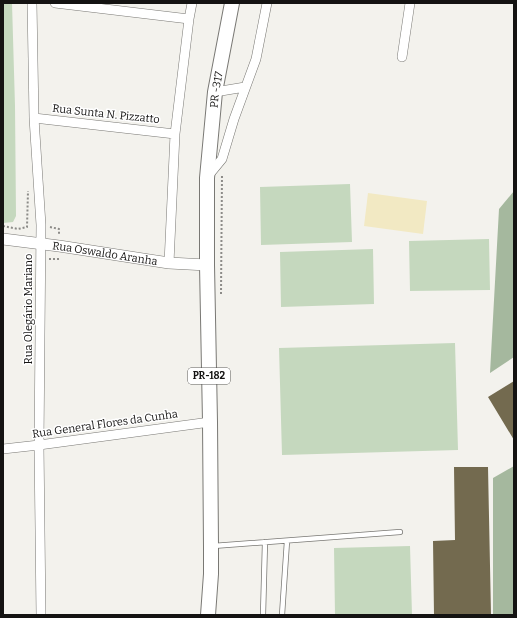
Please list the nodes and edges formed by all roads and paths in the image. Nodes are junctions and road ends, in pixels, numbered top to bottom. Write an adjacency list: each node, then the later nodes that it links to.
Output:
1 (32, 3): 11 (street, Rua Olegário Mariano)
2 (55, 3): 7 (street)
3 (192, 3): 7 (street)
4 (232, 3): 10 (main road, PR -317 / PR-182)
5 (267, 3): 9 (street)
6 (410, 3): 8 (street)
7 (189, 19): 12 (street)
8 (402, 57)
9 (245, 87): 10 (street); 13 (street)
10 (215, 92): 13 (main road, PR -317 / PR-182)
11 (34, 118): 12 (street, Rua Sunta N. Pizzatto); 17 (street, Rua Olegário Mariano)
12 (175, 134): 18 (street)
13 (207, 178): 19 (main road, PR-182 / PR-182)
14 (28, 184): 15 (path)
15 (3, 226)
16 (3, 239): 17 (street, Rua Oswaldo Aranha)
17 (40, 244): 18 (street, Rua Oswaldo Aranha); 21 (street, Rua Olegário Mariano)
18 (169, 264): 19 (street, Rua Oswaldo Aranha)
19 (207, 265): 20 (main road, PR-182 / PR-182)
20 (210, 422): 21 (street, Rua General Flores da Cunha); 26 (main road, PR-182 / PR-182)
21 (39, 445): 22 (street, Rua General Flores da Cunha); 28 (street, Rua Olegário Mariano)
22 (3, 449)
23 (400, 532): 24 (lane)
24 (287, 541): 25 (lane); 32 (lane)
25 (265, 542): 26 (lane); 31 (lane)
26 (211, 546): 27 (main road, PR-182 / PR-182)
27 (211, 574): 29 (main road, PR-182); 30 (main road, PR-182)
28 (41, 615)
29 (208, 615)
30 (216, 615)
31 (263, 615)
32 (282, 615)

